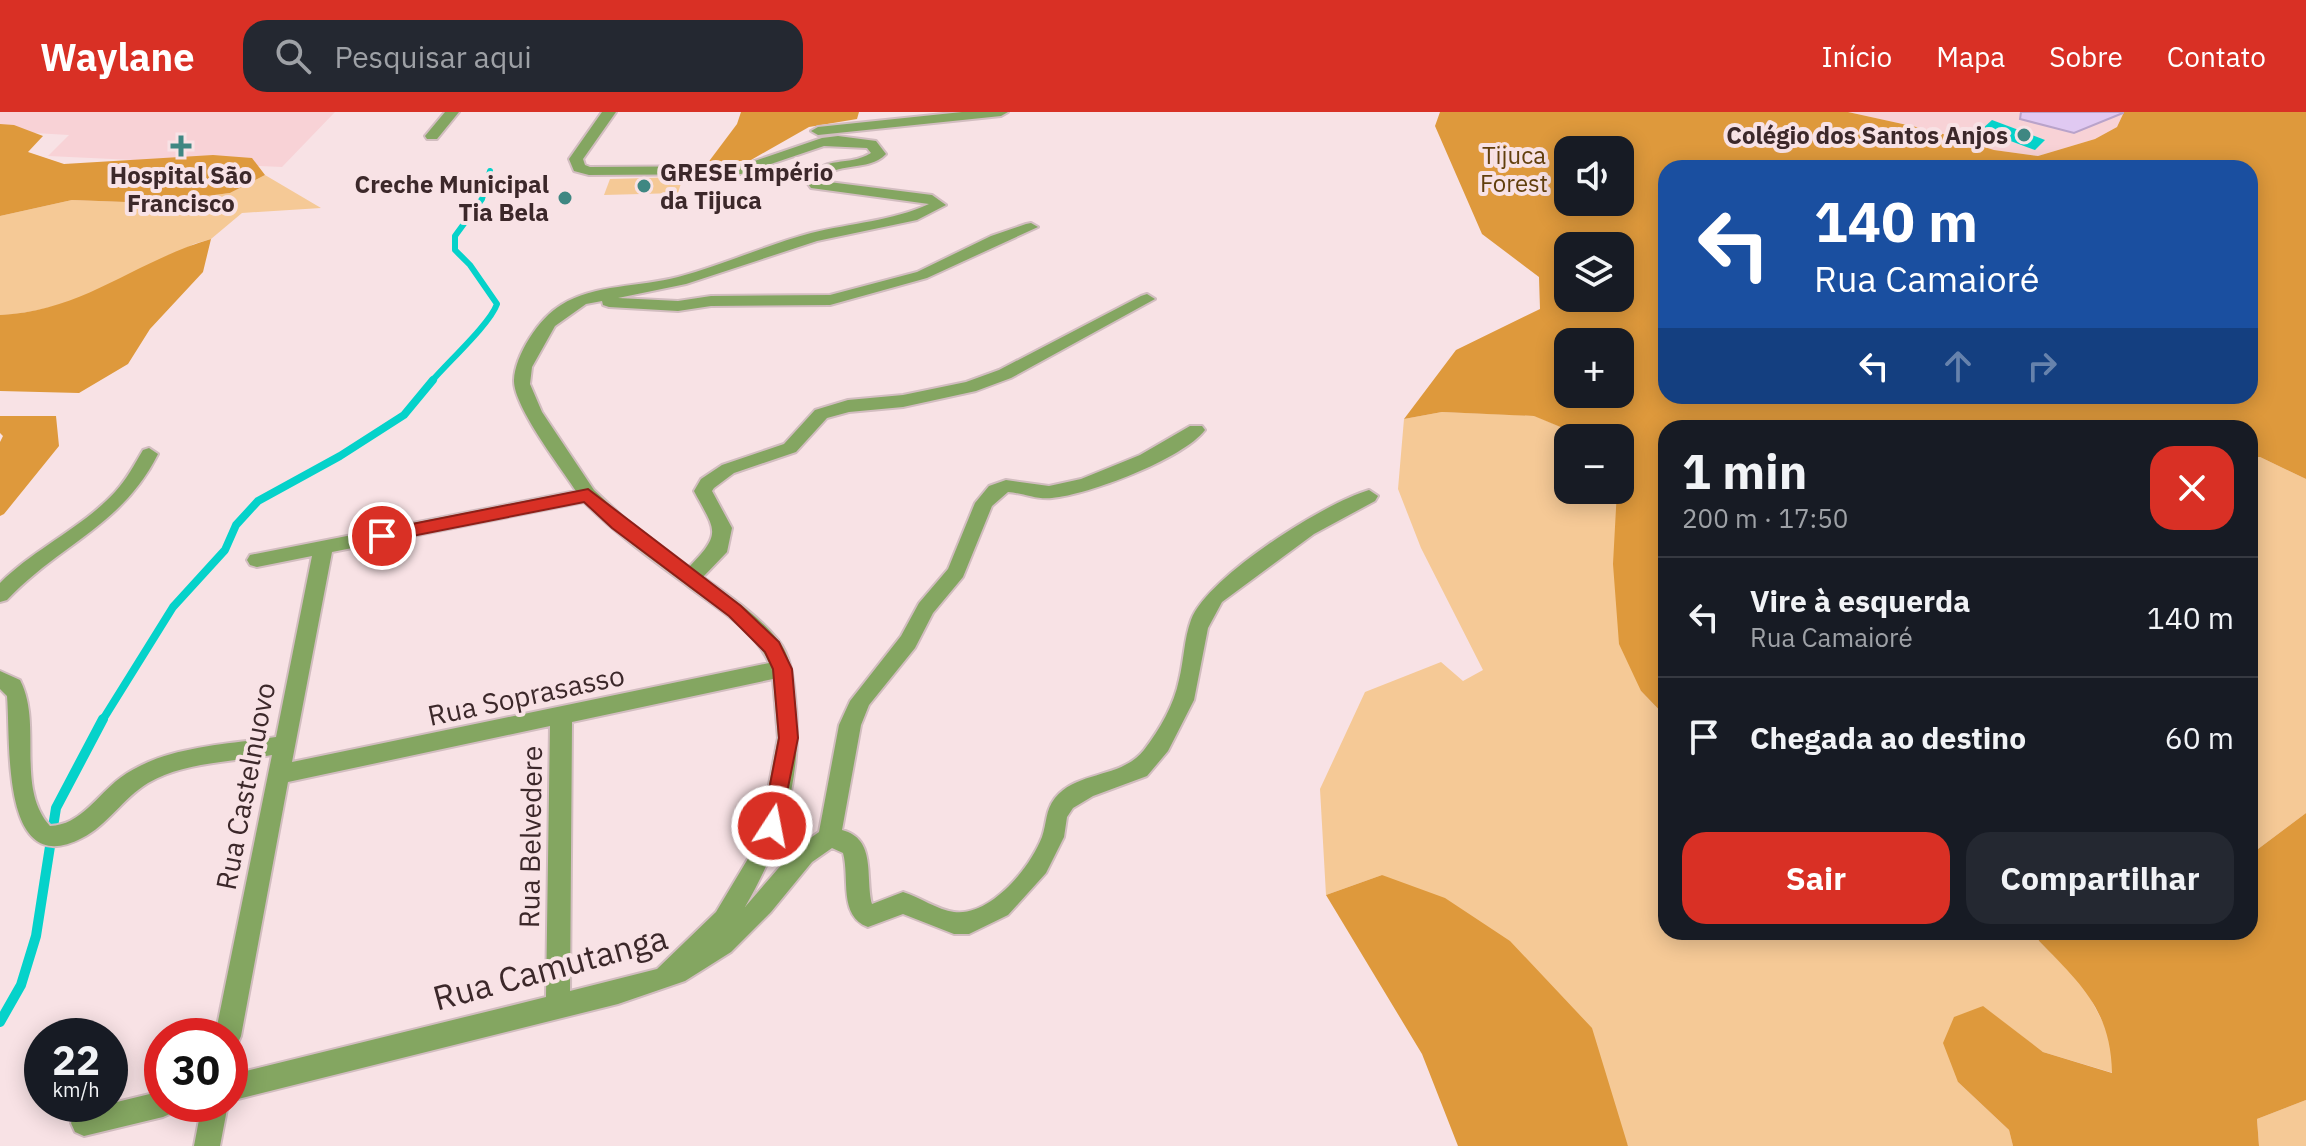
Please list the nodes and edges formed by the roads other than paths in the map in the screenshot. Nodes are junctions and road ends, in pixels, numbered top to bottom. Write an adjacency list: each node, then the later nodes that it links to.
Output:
1 (452, 112): 4 (street)
2 (609, 112): 5 (street)
3 (1001, 112): 5 (street)
4 (432, 136)
5 (741, 170): 8 (street)
6 (1031, 227): 8 (street)
7 (1147, 299): 15 (street)
8 (581, 300): 11 (street)
9 (1196, 430): 22 (street)
10 (149, 454): 16 (street)
11 (588, 495): 13 (street); 15 (street)
12 (1369, 496): 22 (street)
13 (323, 548): 14 (street); 20 (street, Rua Castelnuovo)
14 (257, 560)
15 (690, 578): 17 (street)
16 (0, 595)
17 (782, 669): 19 (street, Rua Soprasasso); 23 (street)
18 (0, 679): 20 (street)
19 (561, 718): 21 (street, Rua Soprasasso); 24 (street, Rua Belvedere)
20 (285, 744): 21 (street, Rua Castelnuovo)
21 (281, 774): 25 (street, Rua Castelnuovo)
22 (829, 838): 23 (street, Rua Camutanga)
23 (666, 976): 24 (street, Rua Camutanga)
24 (558, 1006): 26 (street, Rua Camutanga)
25 (232, 1018)
26 (248, 1084)
27 (144, 1109): 29 (street)
28 (212, 1122): 30 (street)
29 (84, 1123)
30 (207, 1146)

